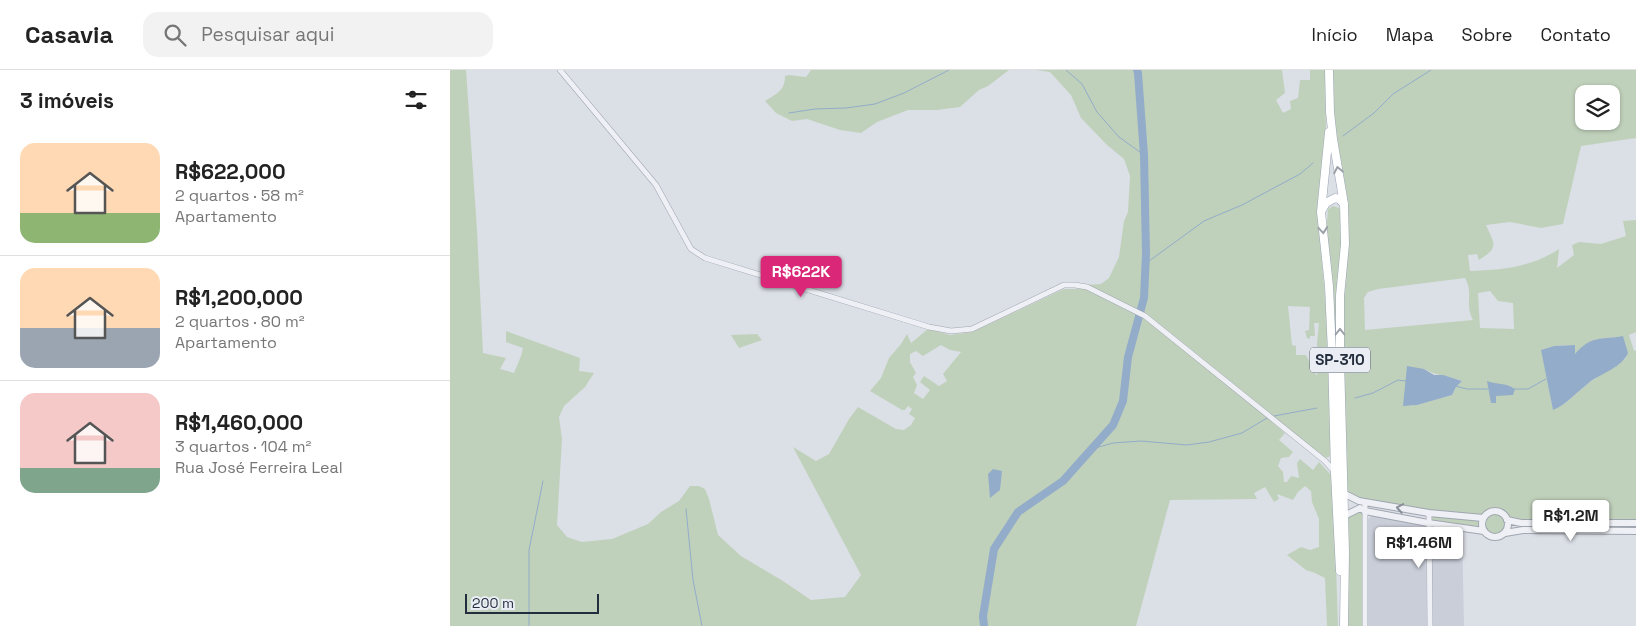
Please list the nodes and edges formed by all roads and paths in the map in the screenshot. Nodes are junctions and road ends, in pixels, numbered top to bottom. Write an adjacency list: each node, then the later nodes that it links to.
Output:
1 (560, 70): 7 (street)
2 (1329, 70): 3 (main road, SP-310)
3 (1330, 112): 4 (main road, SP-310, one-way to 3); 5 (main road, SP-310)
4 (1344, 204): 5 (main road); 9 (main road, SP-310, one-way to 4)
5 (1321, 212): 6 (main road, SP-310, one-way to 6)
6 (1335, 453): 7 (street); 8 (main road, SP-310)
7 (1325, 461): 8 (street)
8 (1335, 473): 21 (main road, SP-310)
9 (1343, 494): 10 (street); 13 (main road, SP-310)
10 (1365, 502): 11 (street); 12 (street, one-way to 10)
11 (1365, 511): 13 (street); 16 (street); 23 (street)
12 (1429, 513): 14 (street); 16 (street)
13 (1344, 516): 21 (main road, SP-310)
14 (1483, 518): 15 (street); 18 (street)
15 (1507, 520): 17 (street); 20 (street)
16 (1428, 523): 18 (street); 24 (street)
17 (1636, 523)
18 (1484, 531): 20 (street)
19 (1636, 531): 20 (street)
20 (1505, 533)
21 (1344, 608): 22 (main road, SP-310)
22 (1344, 626)
23 (1365, 626)
24 (1430, 626)

